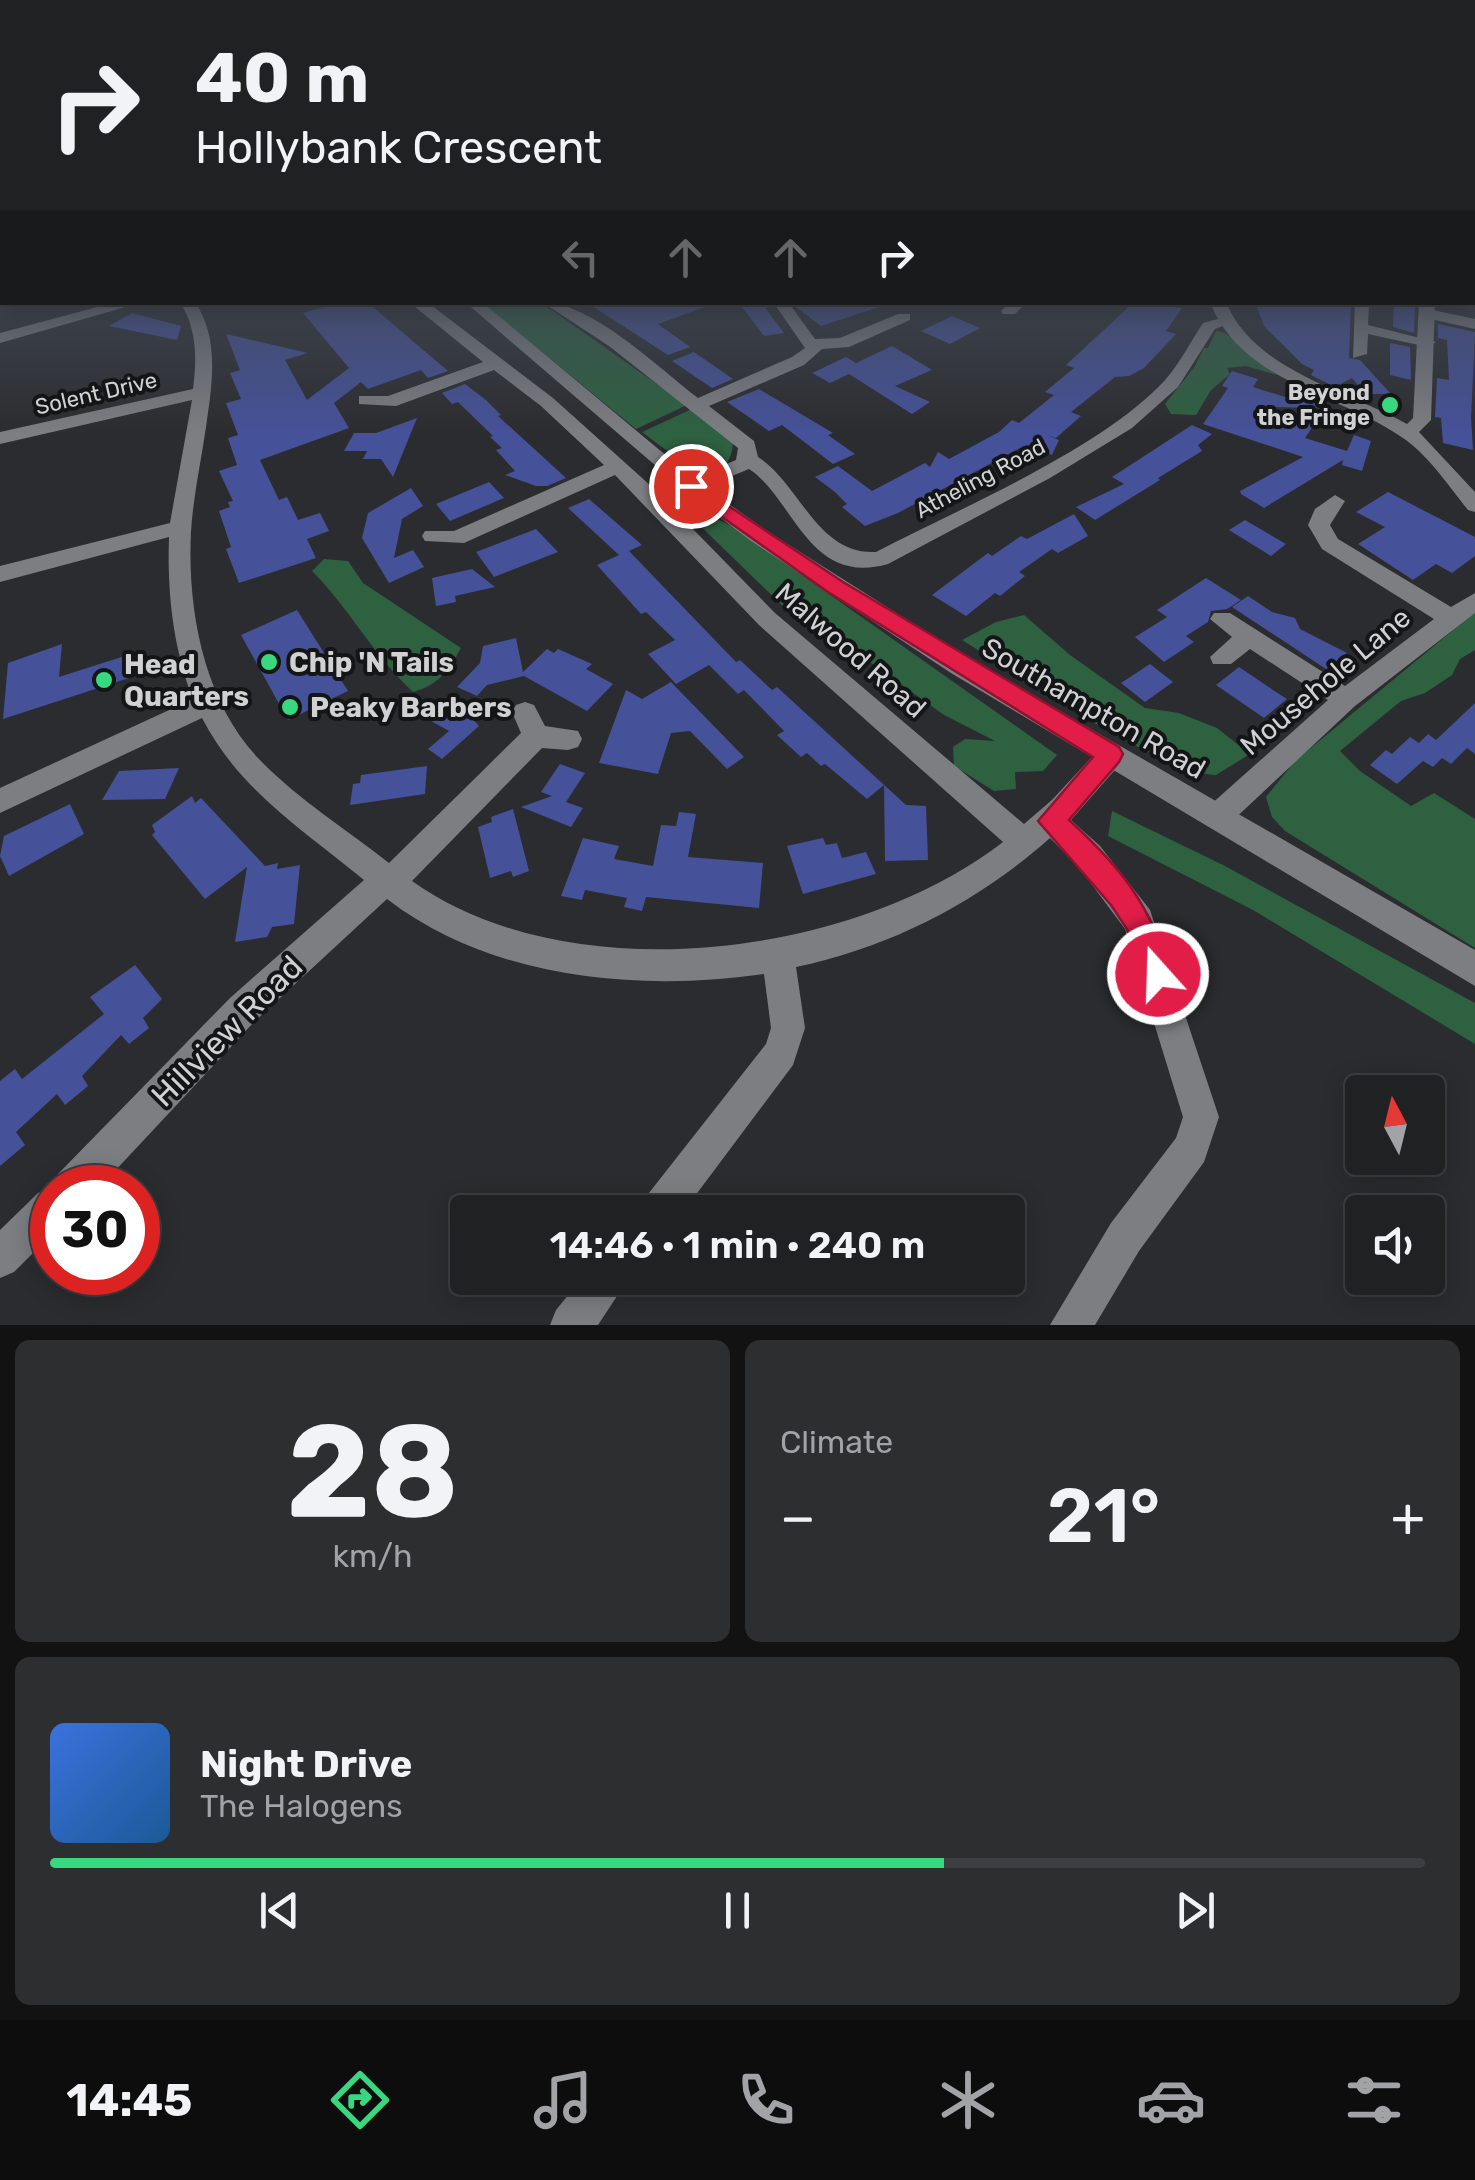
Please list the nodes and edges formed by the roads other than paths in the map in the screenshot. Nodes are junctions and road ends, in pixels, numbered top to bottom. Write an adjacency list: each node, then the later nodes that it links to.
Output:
1 (103, 311): 14 (street)
2 (196, 311): 19 (street)
3 (428, 311): 18 (street, Malwood Road)
4 (483, 311): 26 (street, Southampton Road)
5 (564, 311): 21 (street)
6 (787, 311): 16 (street)
7 (1361, 311): 13 (street)
8 (1427, 311): 15 (street)
9 (1436, 311): 12 (street)
10 (1221, 312): 22 (street); 24 (street, Atheling Road)
11 (904, 318): 16 (street)
12 (1475, 324)
13 (1361, 328): 15 (street); 17 (street)
14 (0, 338)
15 (1428, 342): 22 (street)
16 (814, 344): 21 (street)
17 (1360, 354)
18 (498, 362): 20 (street); 25 (street, Malwood Road)
19 (202, 392): 23 (street, Solent Drive); 29 (street)
20 (365, 400)
21 (697, 404): 24 (street)
22 (1408, 432): 28 (street)
23 (0, 438)
24 (749, 460): 26 (street)
25 (618, 466): 30 (street); 43 (street, Malwood Road)
26 (691, 486): 40 (street, Southampton Road)
27 (1335, 501): 34 (street)
28 (1475, 505)
29 (180, 527): 31 (street); 38 (street)
30 (446, 544)
31 (0, 574)
32 (1475, 600): 34 (street, Mousehole Lane)
33 (1222, 618): 35 (street)
34 (1452, 619): 37 (street, Mousehole Lane)
35 (1250, 637): 36 (street); 37 (street)
36 (1222, 657)
37 (1346, 699): 42 (street, Mousehole Lane)
38 (209, 703): 41 (street); 44 (street)
39 (568, 739): 44 (street, Hillview Road)
40 (1110, 754): 42 (street, Southampton Road); 43 (street)
41 (0, 801)
42 (1219, 814): 46 (street, Southampton Road)
43 (1038, 832): 45 (street); 53 (street, Malwood Road)
44 (388, 881): 45 (street); 47 (street, Hillview Road)
45 (778, 958): 48 (street)
46 (1475, 969)
47 (94, 1165)
48 (672, 1195)
49 (30, 1228): 50 (street)
50 (0, 1258)
51 (595, 1295): 52 (street)
52 (571, 1325)
53 (1071, 1325)

